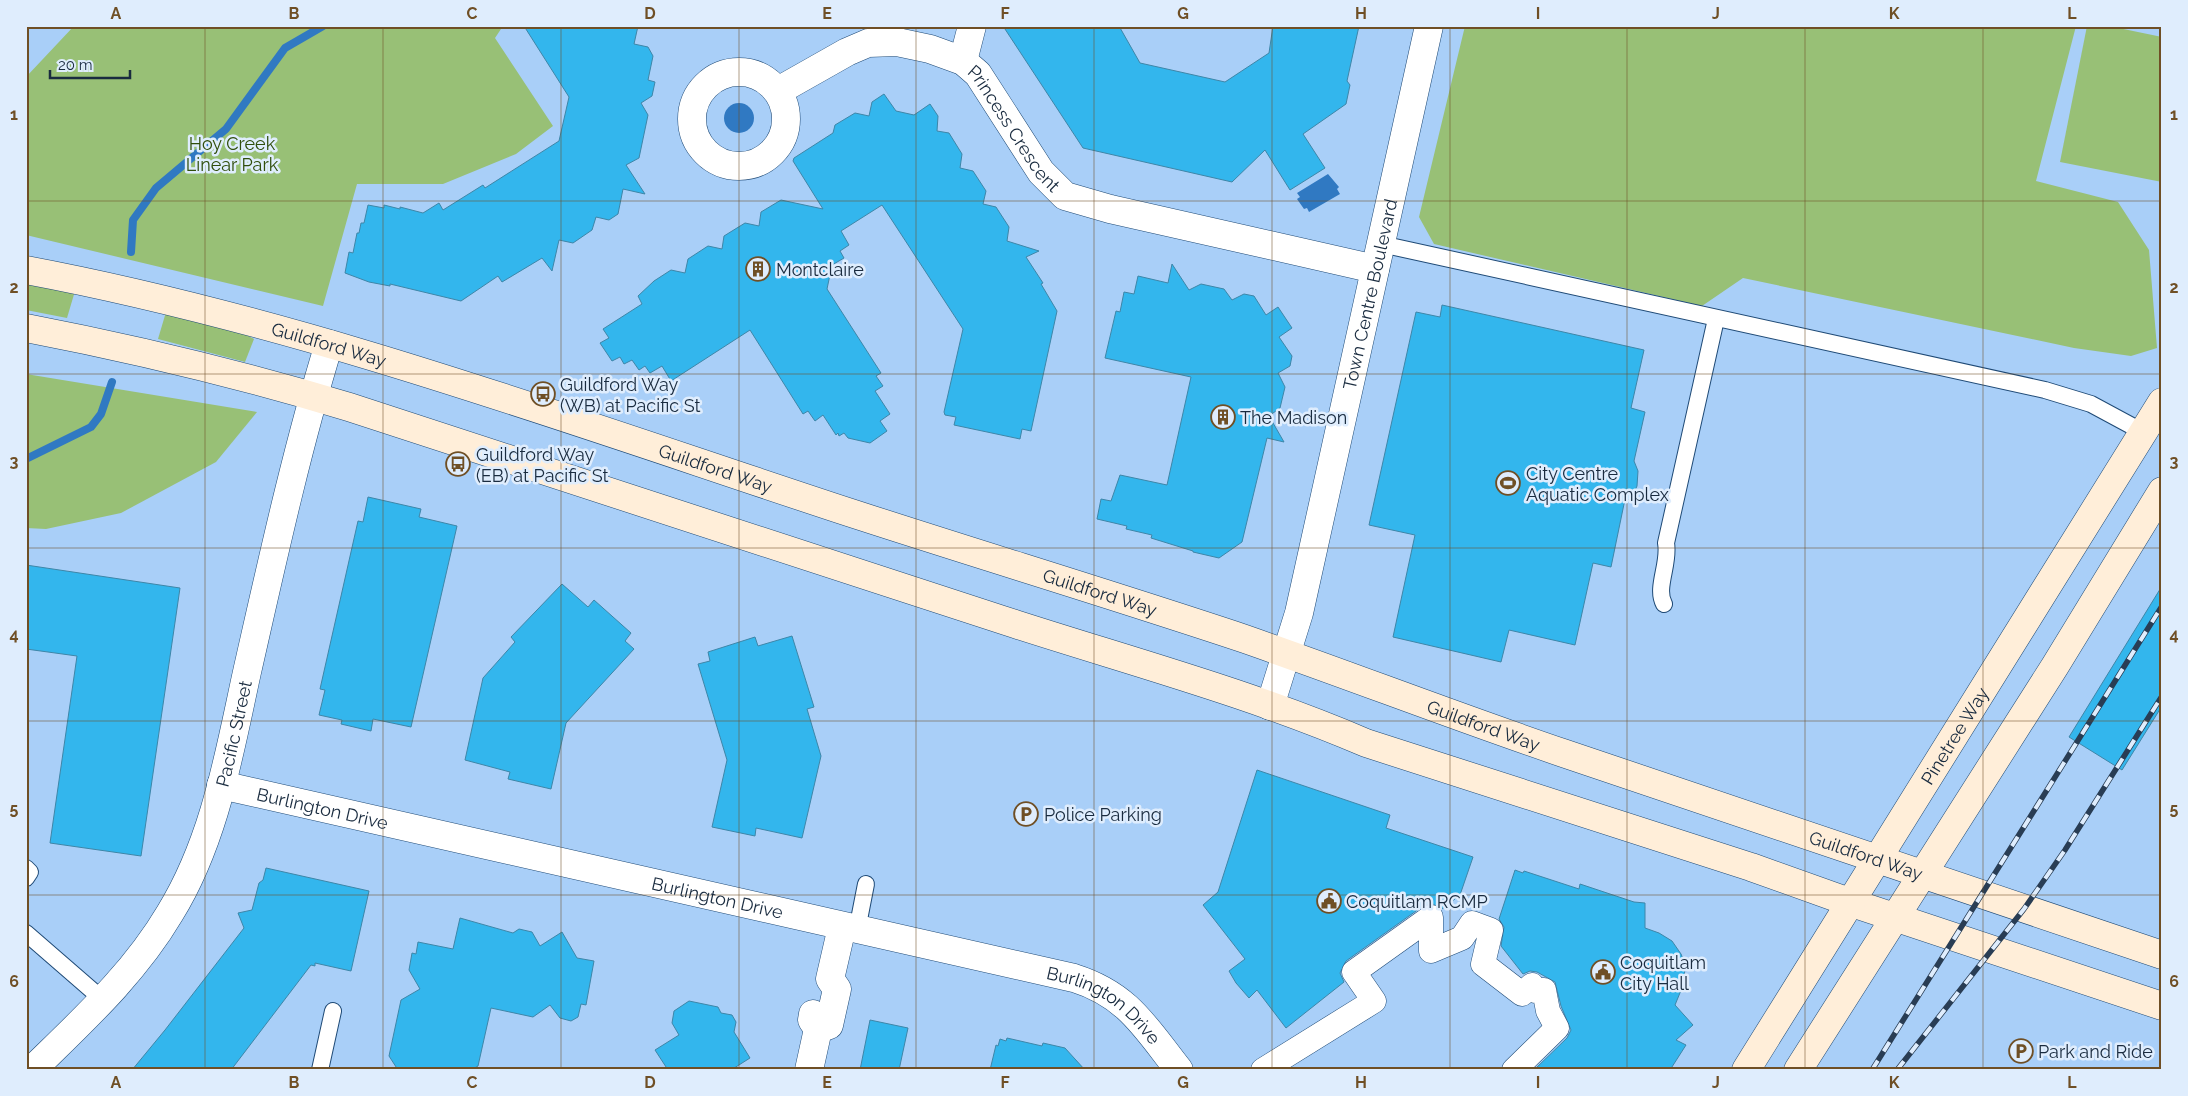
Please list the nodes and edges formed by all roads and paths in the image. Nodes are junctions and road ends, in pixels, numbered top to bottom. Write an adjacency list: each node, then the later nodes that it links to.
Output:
1 (972, 26): 4 (street)
2 (1430, 26): 6 (street, Town Centre Boulevard)
3 (922, 36): 4 (street, Princess Crescent); 5 (street, Princess Crescent)
4 (963, 61): 6 (street, Princess Crescent)
5 (778, 92)
6 (1378, 256): 8 (lane); 16 (street, Town Centre Boulevard)
7 (26, 270): 10 (main road, Guildford Way)
8 (1716, 319): 13 (lane); 15 (lane)
9 (26, 328): 11 (main road)
10 (329, 344): 11 (street, Pacific Street); 16 (main road, Guildford Way)
11 (313, 396): 17 (main road); 18 (street, Pacific Street)
12 (2162, 402): 13 (main road, Pinetree Way)
13 (2143, 432): 19 (main road, Pinetree Way)
14 (2162, 491): 21 (main road)
15 (1664, 604)
16 (1287, 655): 17 (street, Town Centre Boulevard); 19 (main road, Guildford Way)
17 (1270, 706): 24 (main road)
18 (222, 785): 26 (street, Burlington Drive); 29 (street, Pacific Street)
19 (1877, 858): 21 (main road, Guildford Way); 24 (main road, Pinetree Way)
20 (26, 868): 22 (lane)
21 (1922, 873): 25 (main road); 28 (main road, Guildford Way)
22 (26, 878)
23 (866, 884): 26 (lane)
24 (1849, 902): 25 (main road); 38 (main road, Pinetree Way)
25 (1895, 918): 30 (main road); 39 (main road)
26 (849, 928): 34 (street); 35 (street, Burlington Drive)
27 (26, 934): 29 (lane)
28 (2162, 954)
29 (102, 999): 32 (street, Pacific Street)
30 (2162, 1006)
31 (333, 1011): 33 (lane)
32 (32, 1070)
33 (320, 1070)
34 (809, 1070)
35 (1179, 1070)
36 (1263, 1070): 37 (street)
37 (1514, 1070)
38 (1746, 1070)
39 (1798, 1070)

